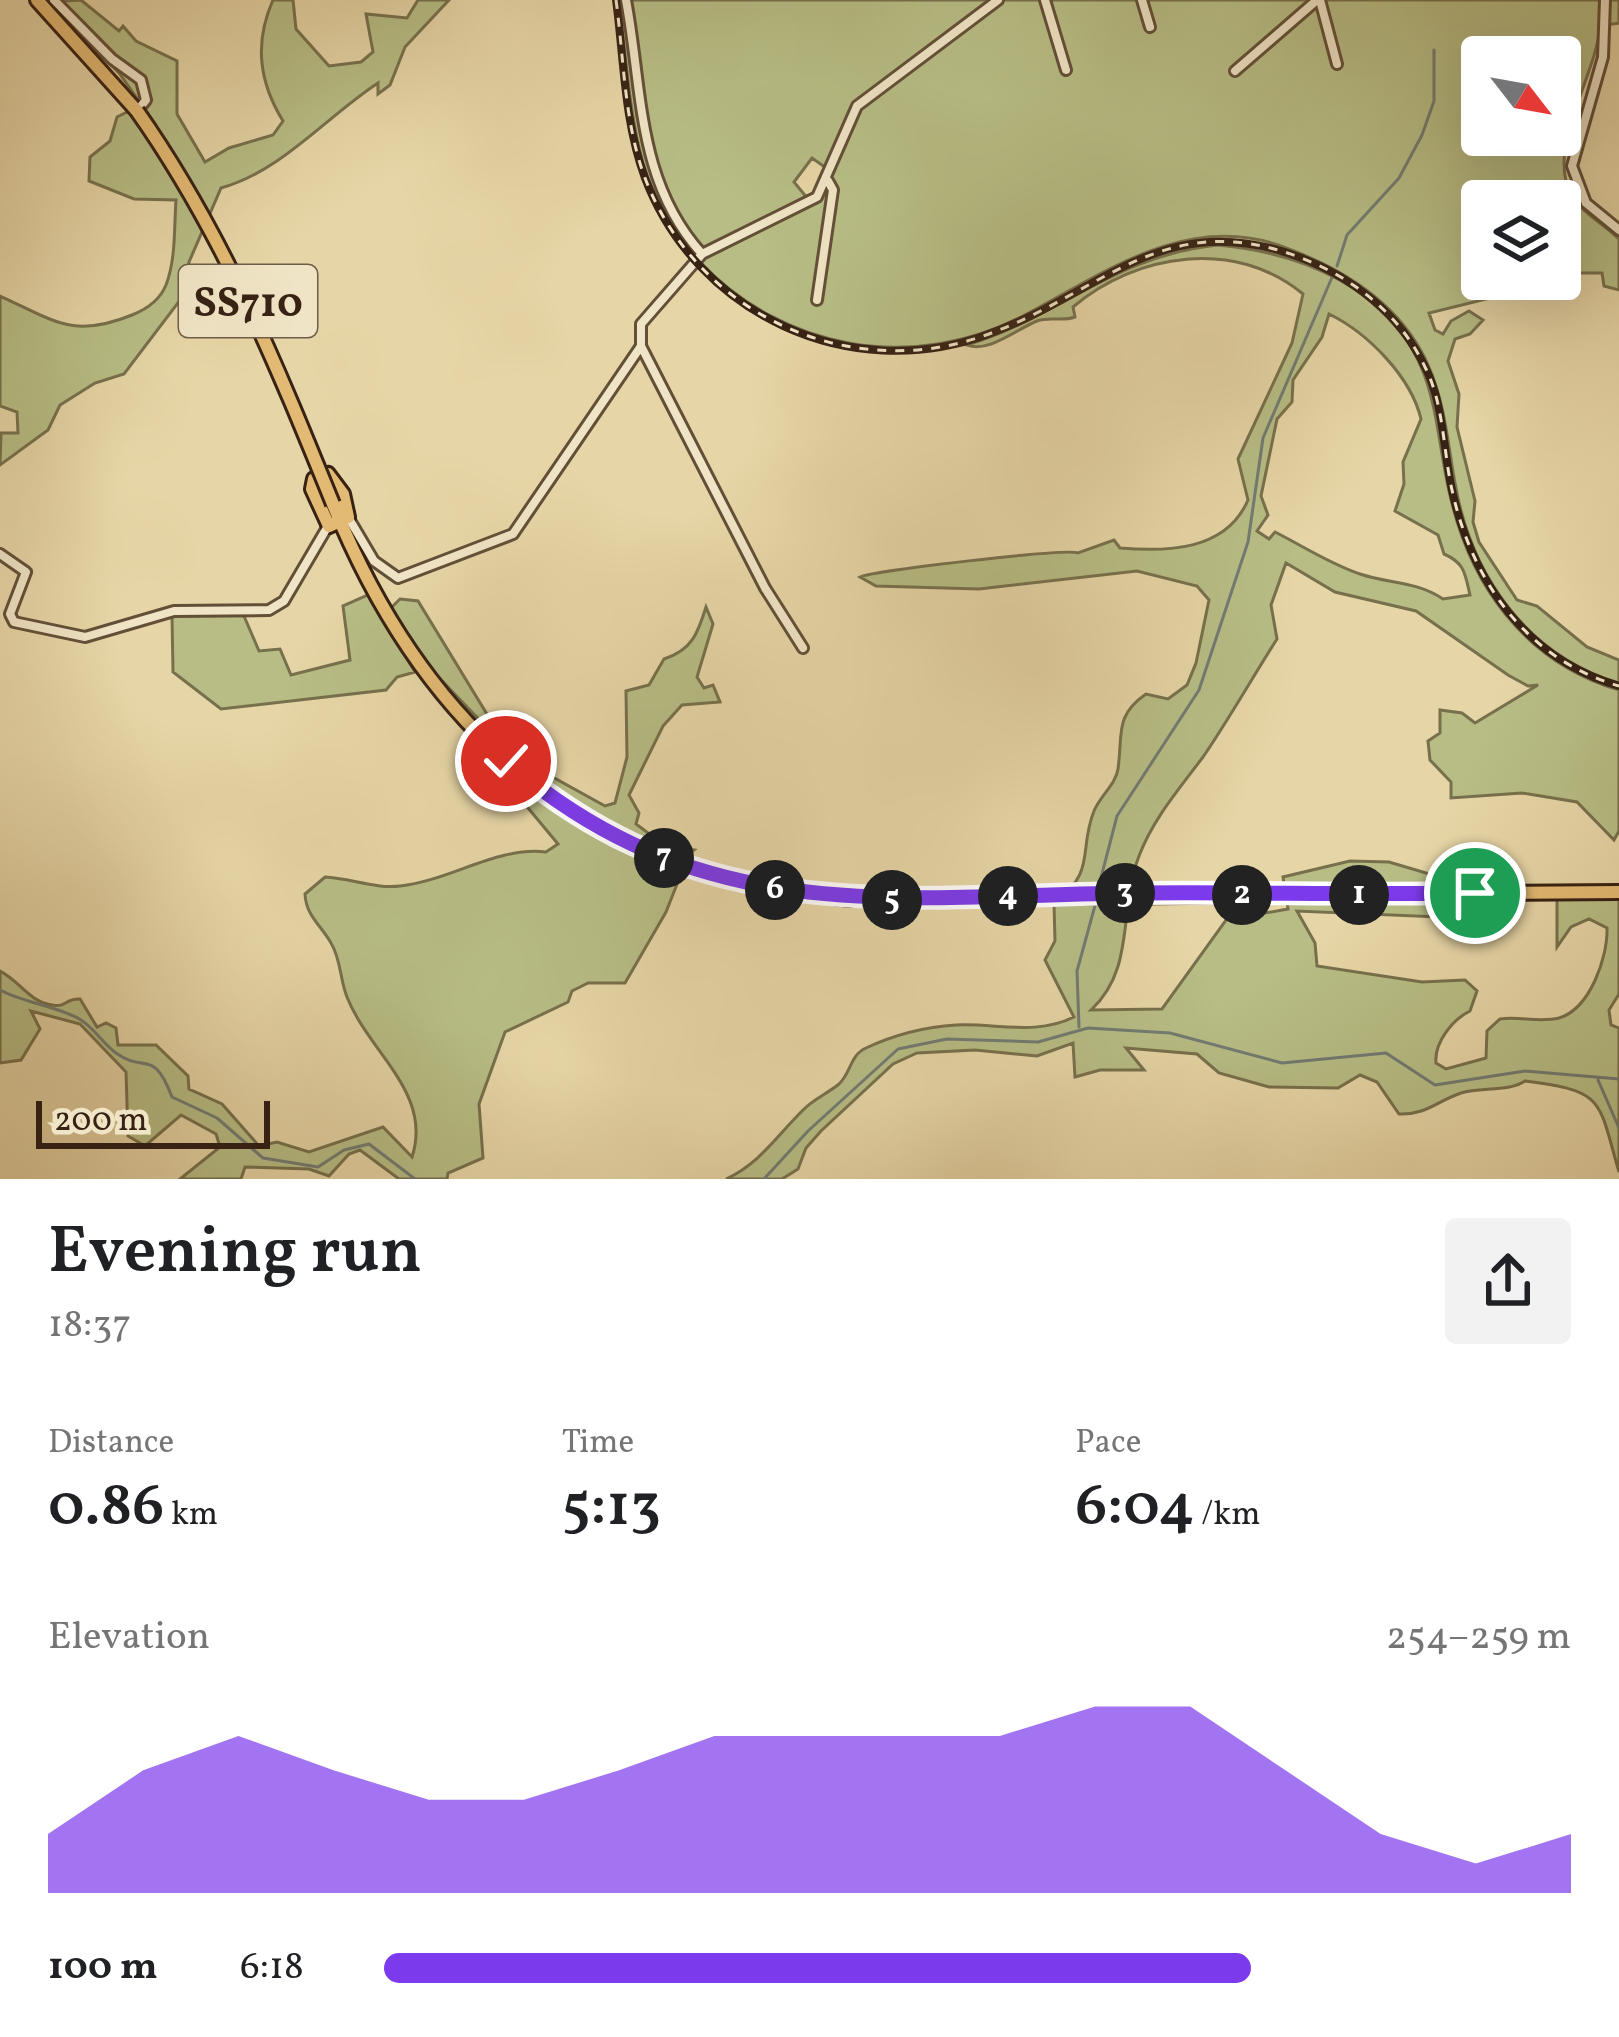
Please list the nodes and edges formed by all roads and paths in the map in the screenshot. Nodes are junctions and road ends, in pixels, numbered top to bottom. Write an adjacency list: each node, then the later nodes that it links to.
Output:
1 (37, 0): 13 (main road, SS710)
2 (54, 0): 13 (street)
3 (626, 0): 16 (street)
4 (998, 0): 14 (street)
5 (1045, 0): 11 (street)
6 (1142, 0): 9 (street)
7 (1318, 0): 10 (street); 12 (street)
8 (1606, 0): 15 (street)
9 (1150, 27)
10 (1337, 64)
11 (1066, 70)
12 (1235, 71)
13 (137, 111): 19 (main road, SS710, bridge)
14 (828, 181): 16 (street); 17 (street)
15 (1619, 230)
16 (702, 254): 18 (street)
17 (817, 300)
18 (641, 346): 19 (street); 21 (street)
19 (339, 522): 20 (street); 22 (main road, SS710)
20 (0, 554)
21 (803, 648)
22 (1619, 892)

